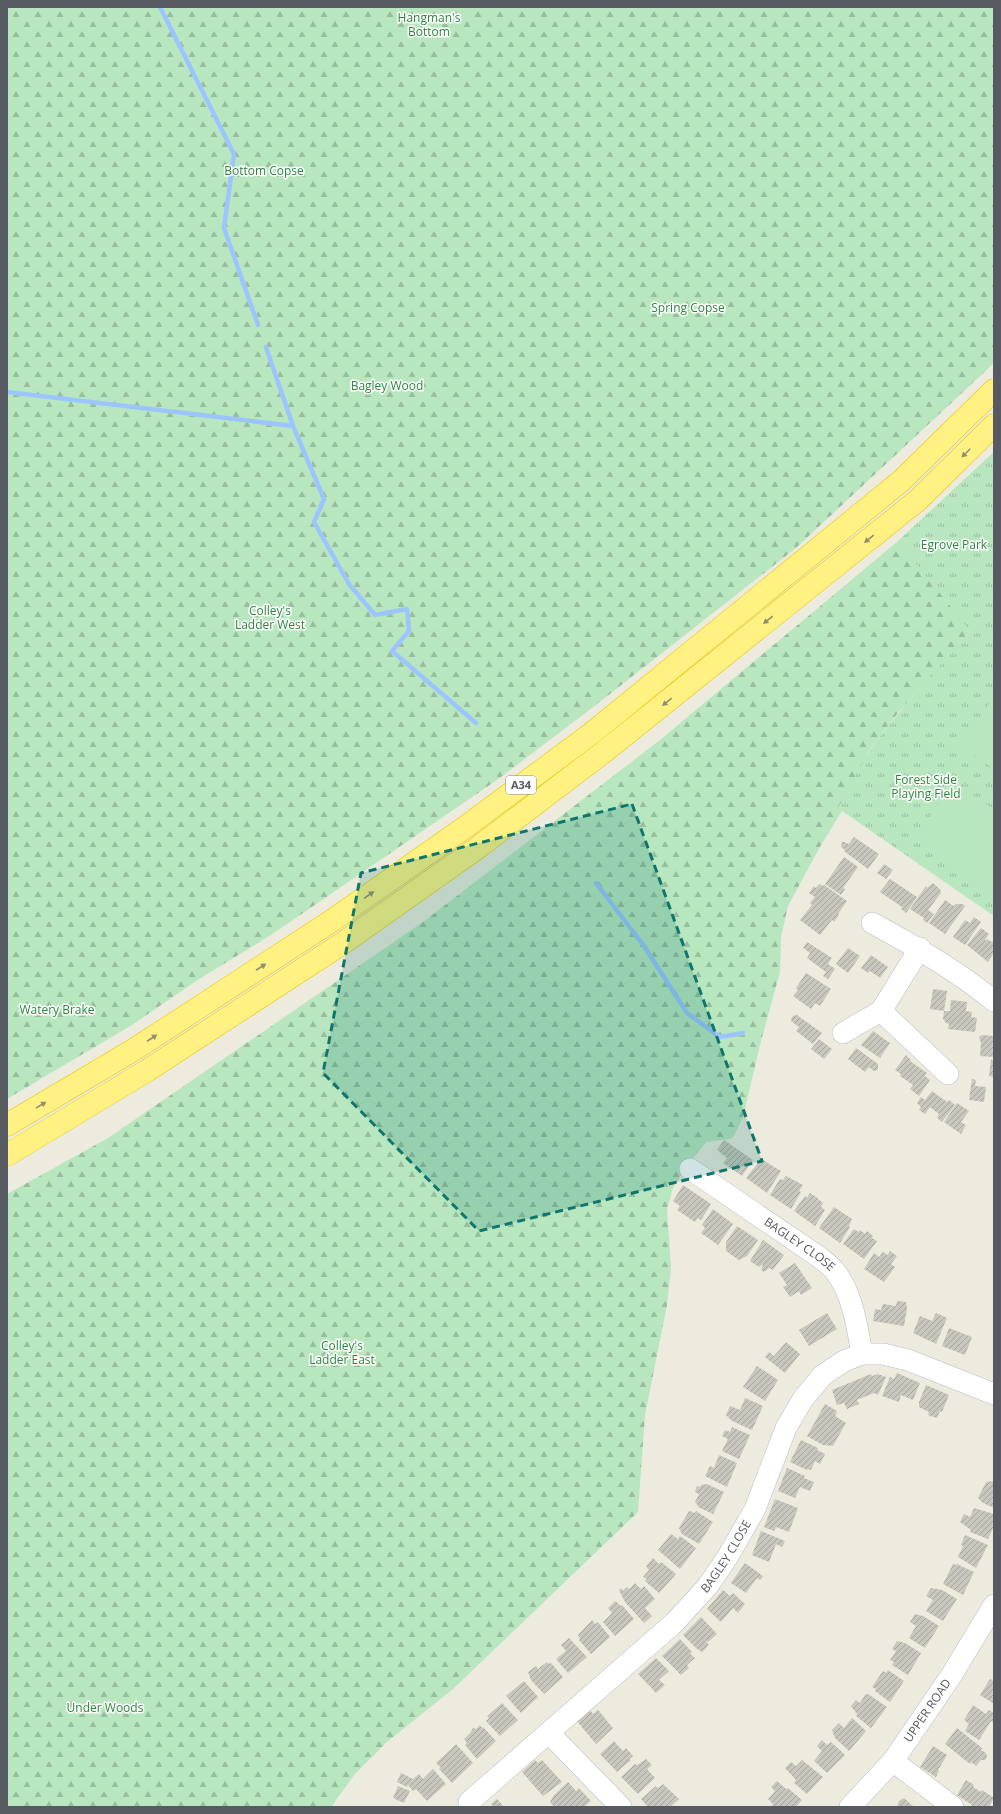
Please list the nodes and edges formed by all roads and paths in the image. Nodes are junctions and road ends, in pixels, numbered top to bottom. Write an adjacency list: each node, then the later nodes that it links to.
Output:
1 (994, 390): 9 (highway, A34, one-way to 1)
2 (994, 425): 10 (highway, A34, one-way to 10)
3 (872, 922): 4 (street)
4 (920, 948): 5 (street); 6 (street)
5 (994, 1001)
6 (881, 1012): 7 (street); 8 (street)
7 (843, 1033)
8 (948, 1074)
9 (7, 1125)
10 (7, 1155)
11 (690, 1169): 12 (street, BAGLEY CLOSE)
12 (862, 1354): 13 (street, BAGLEY CLOSE); 15 (street, BAGLEY CLOSE)
13 (994, 1394)
14 (994, 1605): 16 (street, UPPER ROAD)
15 (549, 1733): 17 (street, BAGLEY CLOSE); 18 (street)
16 (893, 1761): 19 (street, UPPER ROAD); 20 (street)
17 (468, 1805)
18 (621, 1807)
19 (850, 1807)
20 (953, 1807)

